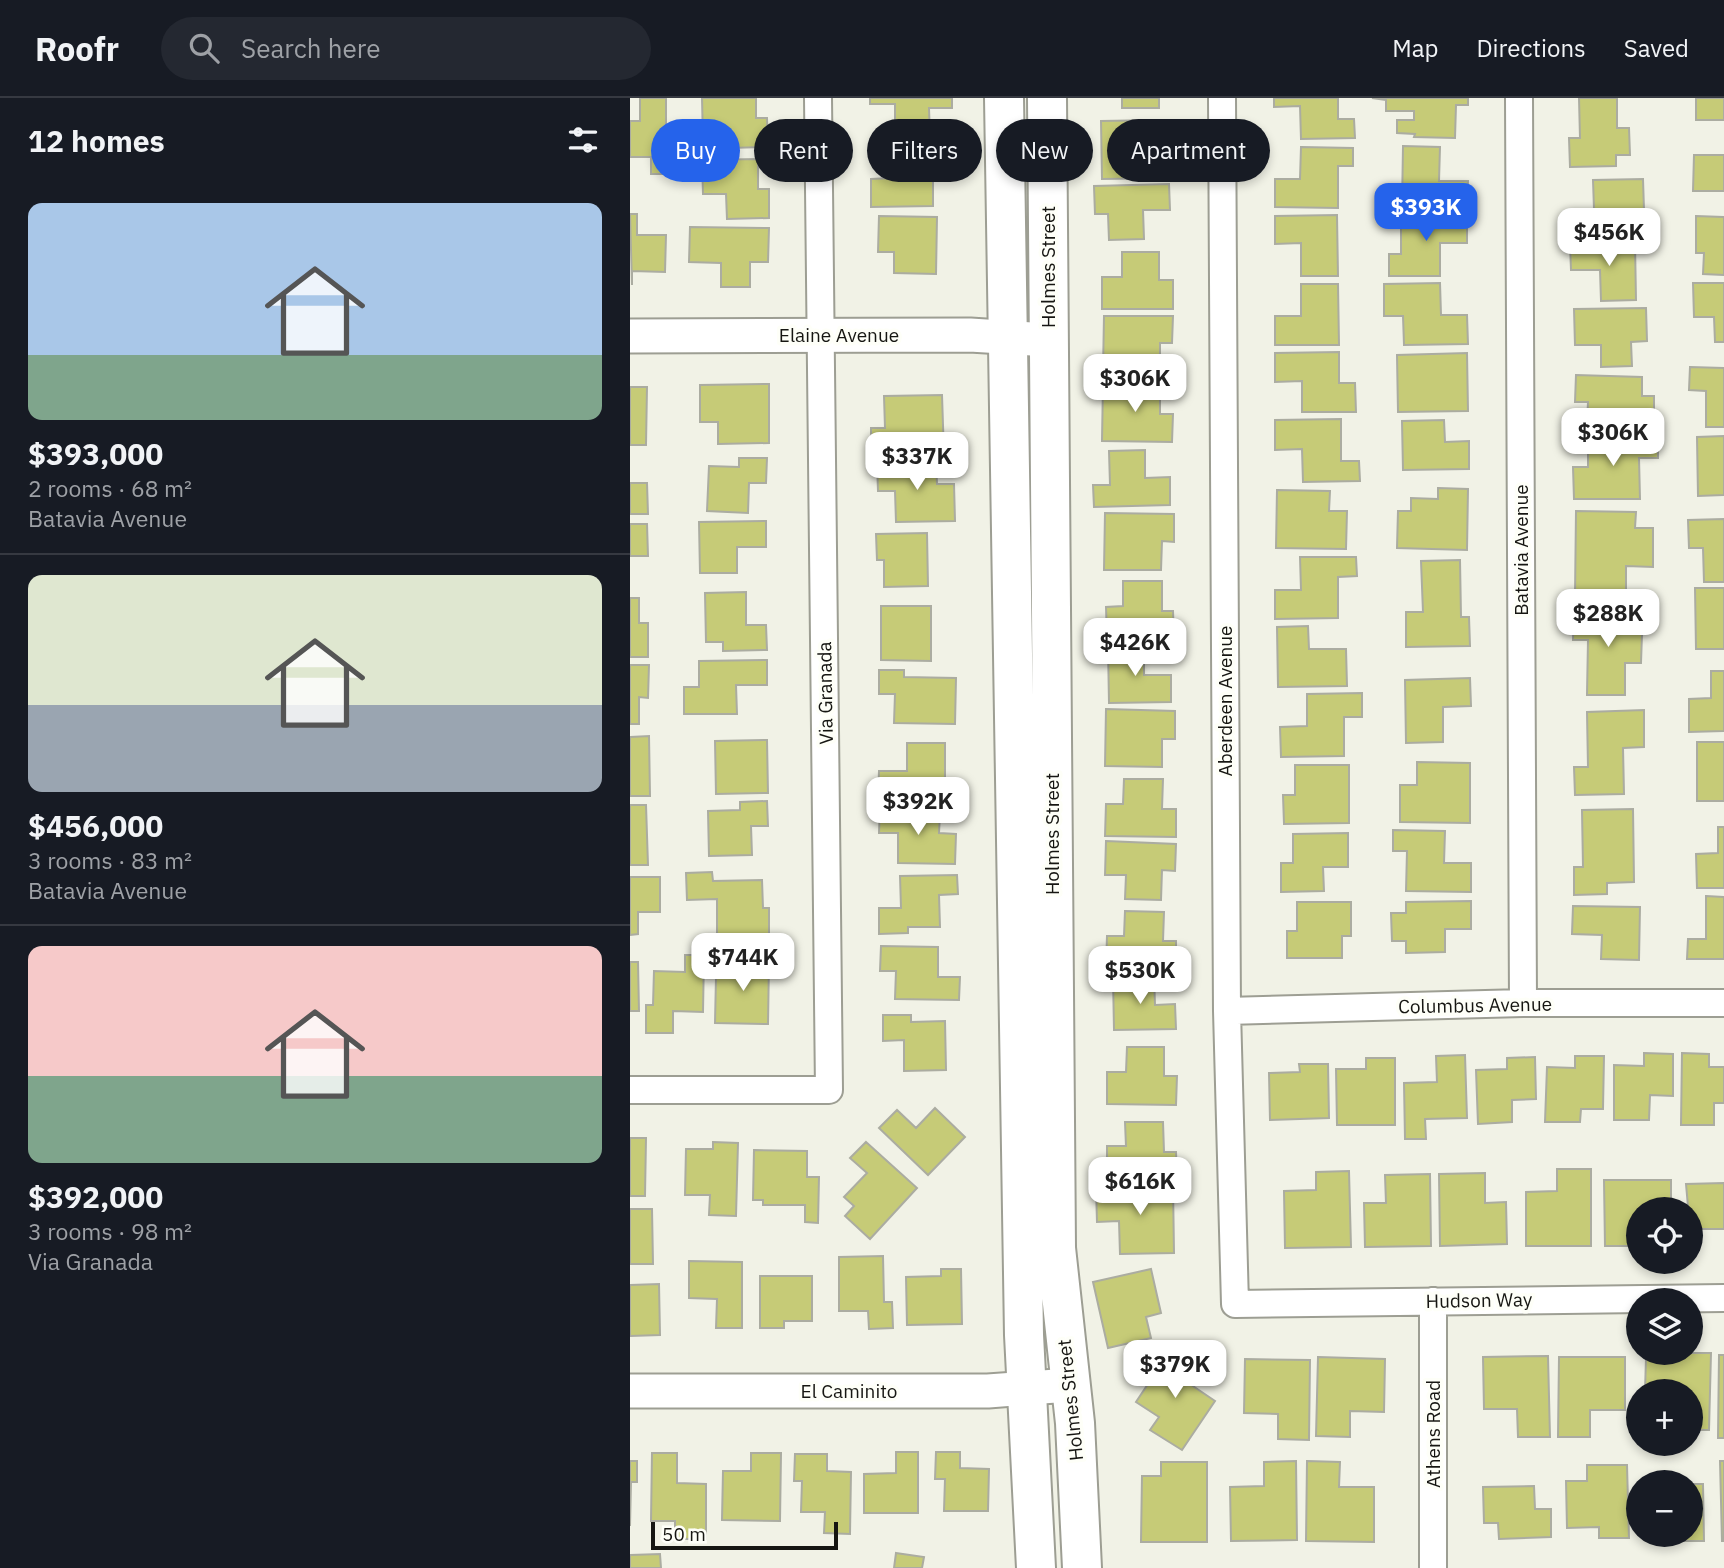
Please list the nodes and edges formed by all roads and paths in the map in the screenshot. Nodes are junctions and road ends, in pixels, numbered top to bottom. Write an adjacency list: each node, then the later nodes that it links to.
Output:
1 (818, 98): 6 (street, Via Granada)
2 (1003, 98): 8 (main road, Holmes Street)
3 (1047, 98): 9 (main road, Holmes Street)
4 (1222, 98): 12 (street, Aberdeen Avenue)
5 (1519, 98): 10 (street, Batavia Avenue)
6 (822, 335): 7 (street, Elaine Avenue); 8 (street, Elaine Avenue); 13 (street, Via Granada)
7 (630, 336)
8 (1006, 340): 9 (street, Elaine Avenue); 18 (main road, Holmes Street)
9 (1048, 340): 17 (main road, Holmes Street)
10 (1523, 1003): 11 (street, Columbus Avenue); 12 (street, Columbus Avenue)
11 (1724, 1003)
12 (1227, 1011): 16 (street, Aberdeen Avenue)
13 (630, 1090)
14 (1724, 1298): 15 (street, Hudson Way)
15 (1433, 1300): 16 (street, Hudson Way); 22 (street, Athens Road)
16 (1234, 1304)
17 (1069, 1385): 18 (street, El Caminito); 21 (main road, Holmes Street)
18 (1027, 1389): 19 (street, El Caminito); 20 (main road, Holmes Street)
19 (630, 1391)
20 (1036, 1568)
21 (1082, 1568)
22 (1433, 1568)

